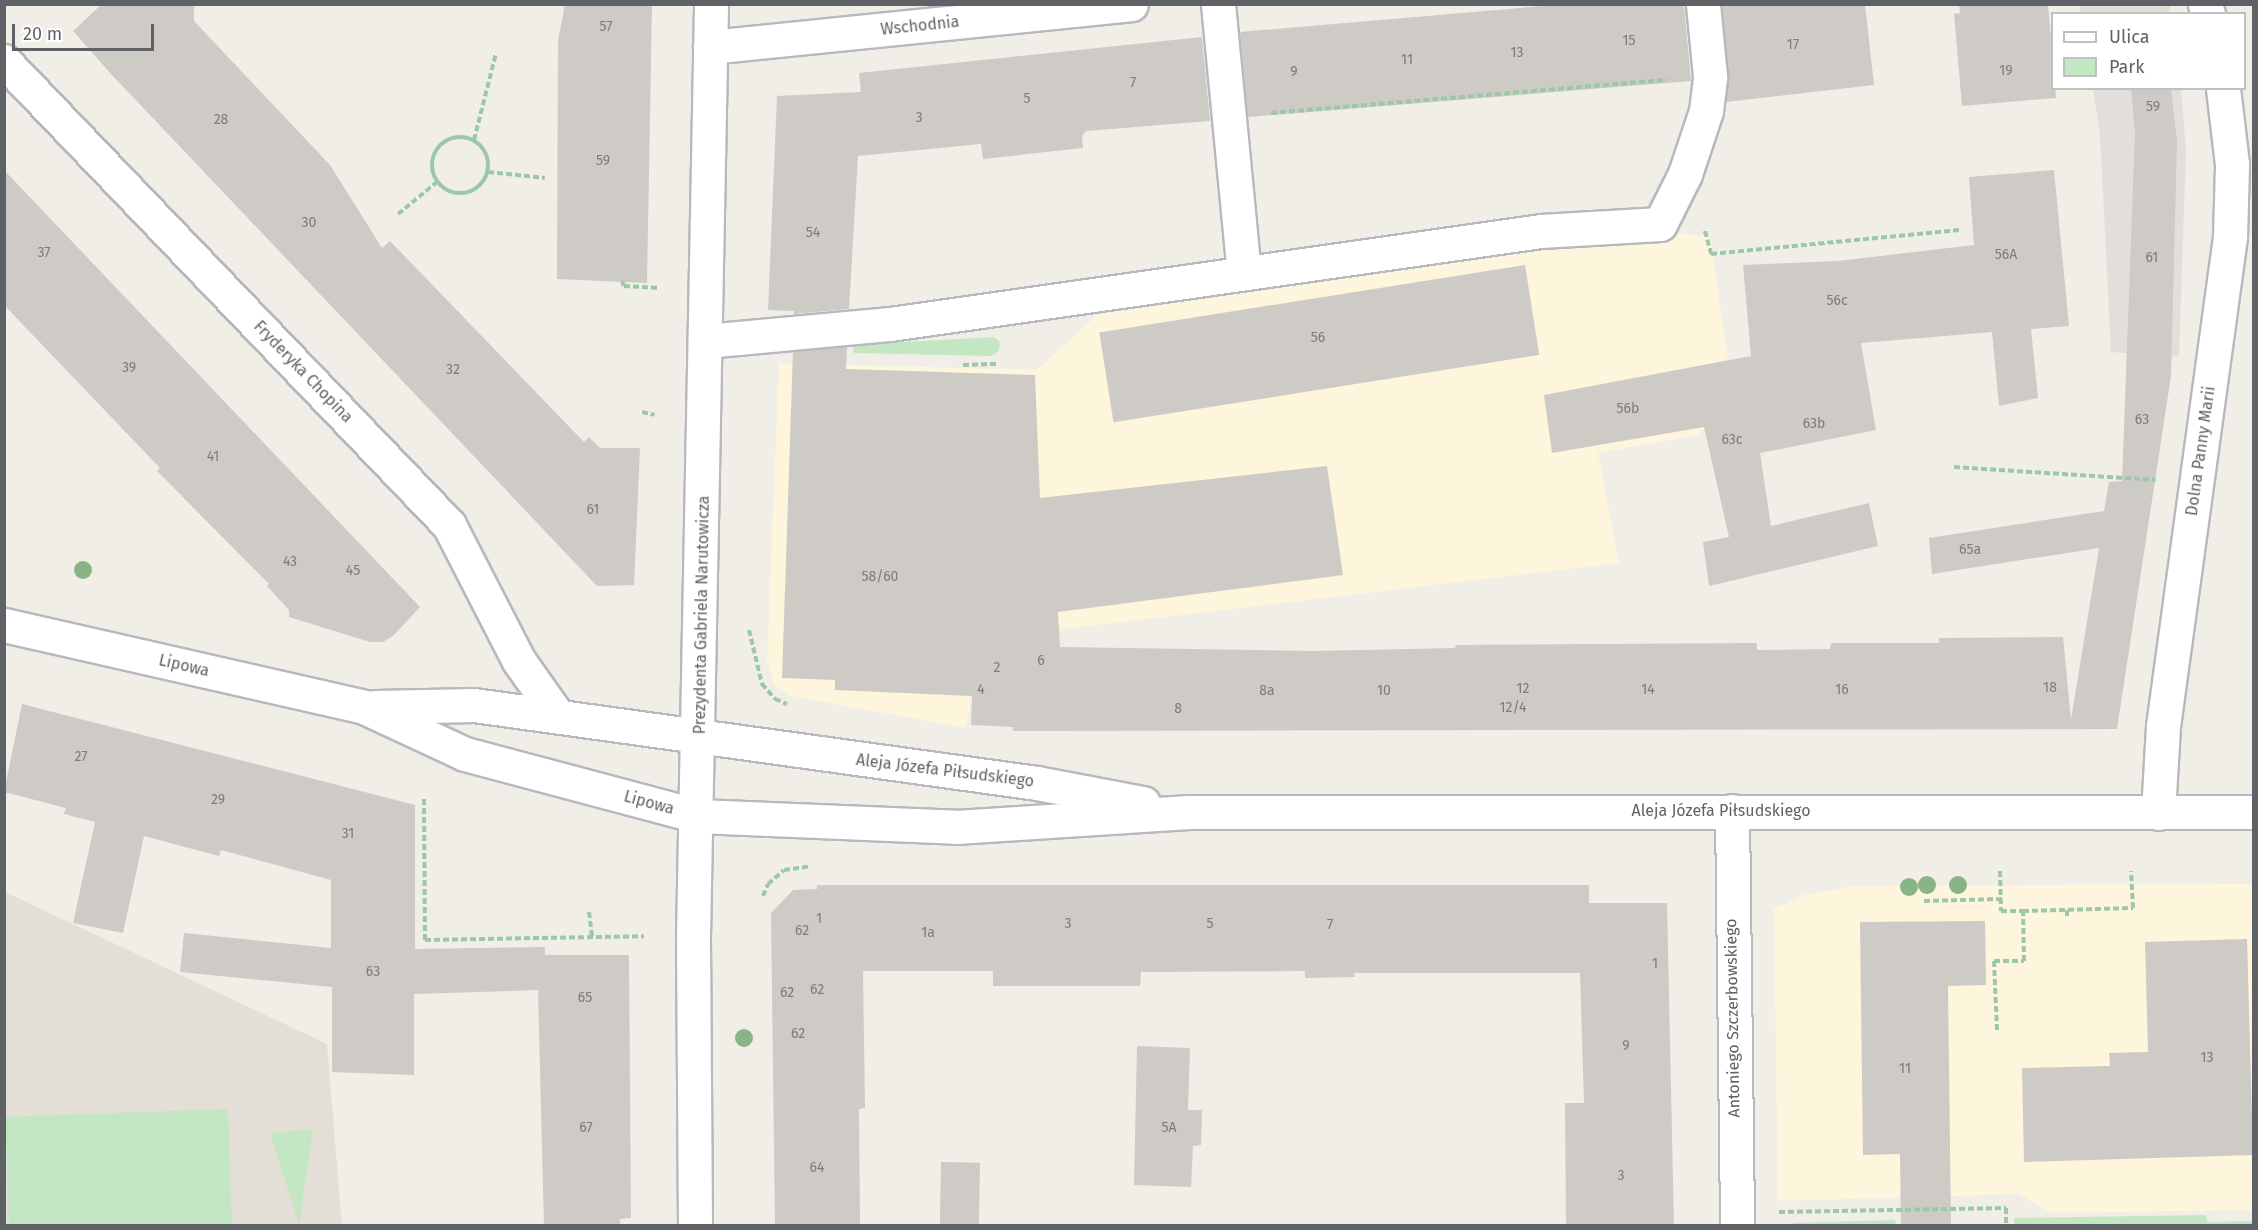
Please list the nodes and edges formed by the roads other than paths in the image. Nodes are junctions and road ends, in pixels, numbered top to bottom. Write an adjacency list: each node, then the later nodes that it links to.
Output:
1 (711, 4): 5 (street, Prezydenta Gabriela Narutowicza)
2 (1131, 4): 5 (street, Wschodnia)
3 (1218, 4): 8 (street)
4 (1702, 4): 8 (street)
5 (710, 47): 9 (street, Prezydenta Gabriela Narutowicza)
6 (4, 61): 12 (street, Fryderyka Chopina)
7 (2223, 90): 17 (street, Dolna Panny Marii)
8 (1244, 272): 9 (street)
9 (706, 341): 13 (street, Prezydenta Gabriela Narutowicza)
10 (4, 625): 11 (street, Lipowa)
11 (364, 707): 12 (street, Lipowa); 18 (street, Lipowa)
12 (558, 716): 13 (street, Lipowa)
13 (700, 739): 15 (street, Aleja Józefa Piłsudskiego); 18 (street, Prezydenta Gabriela Narutowicza)
14 (1732, 811): 15 (street, Aleja Józefa Piłsudskiego); 17 (street, Aleja Józefa Piłsudskiego); 20 (street, Antoniego Szczerbowskiego)
15 (1189, 812): 18 (street, Aleja Józefa Piłsudskiego)
16 (2253, 812): 17 (street, Aleja Józefa Piłsudskiego)
17 (2158, 813)
18 (698, 816): 19 (street, Prezydenta Gabriela Narutowicza)
19 (695, 1226)
20 (1737, 1226)

